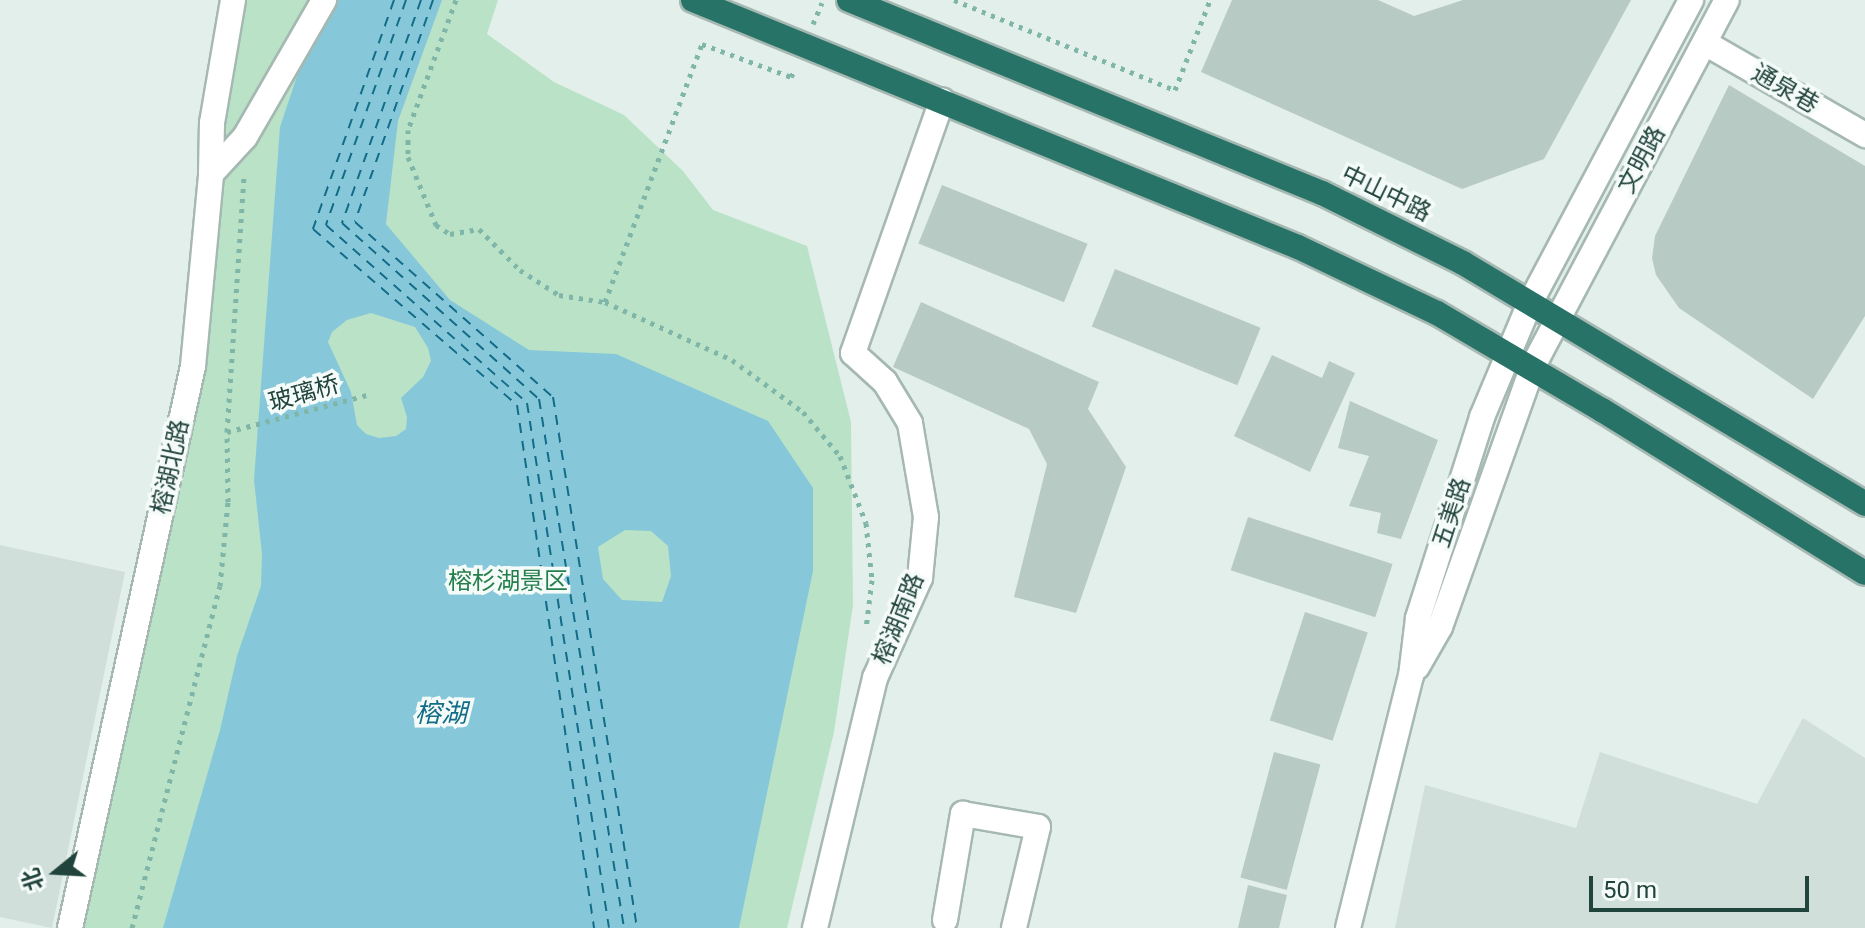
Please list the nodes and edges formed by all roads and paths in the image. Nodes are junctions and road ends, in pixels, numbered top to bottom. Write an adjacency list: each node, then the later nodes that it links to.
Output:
1 (233, 0): 16 (street, 榕湖北路)
2 (324, 0): 15 (street)
3 (456, 0): 17 (path)
4 (693, 0): 12 (highway)
5 (823, 0): 12 (path)
6 (849, 0): 18 (highway, 中山中路)
7 (954, 0): 8 (path)
8 (1210, 0)
9 (1691, 0): 18 (street, 文明路)
10 (1727, 0): 11 (street, 文明路)
11 (1705, 43): 14 (street, 通泉巷); 19 (street, 文明路)
12 (805, 44): 13 (highway); 17 (path)
13 (942, 100): 20 (highway); 31 (street, 榕湖南路)
14 (1865, 135)
15 (245, 137): 16 (street); 23 (path)
16 (211, 174): 29 (street, 榕湖北路)
17 (605, 302): 26 (path)
18 (1530, 303): 19 (highway, 中山中路); 20 (street, 文明路)
19 (1556, 319): 21 (street, 文明路); 24 (highway, 中山中路)
20 (1506, 354): 21 (highway); 27 (street, 五美路)
21 (1532, 368): 25 (highway); 27 (street, 五美路)
22 (371, 394): 23 (path, 玻璃桥)
23 (227, 432): 30 (path)
24 (1865, 504)
25 (1865, 573)
26 (866, 633)
27 (1411, 676): 33 (street, 五美路)
28 (945, 920): 32 (street)
29 (70, 928)
30 (132, 928)
31 (815, 928)
32 (1014, 928)
33 (1348, 928)

